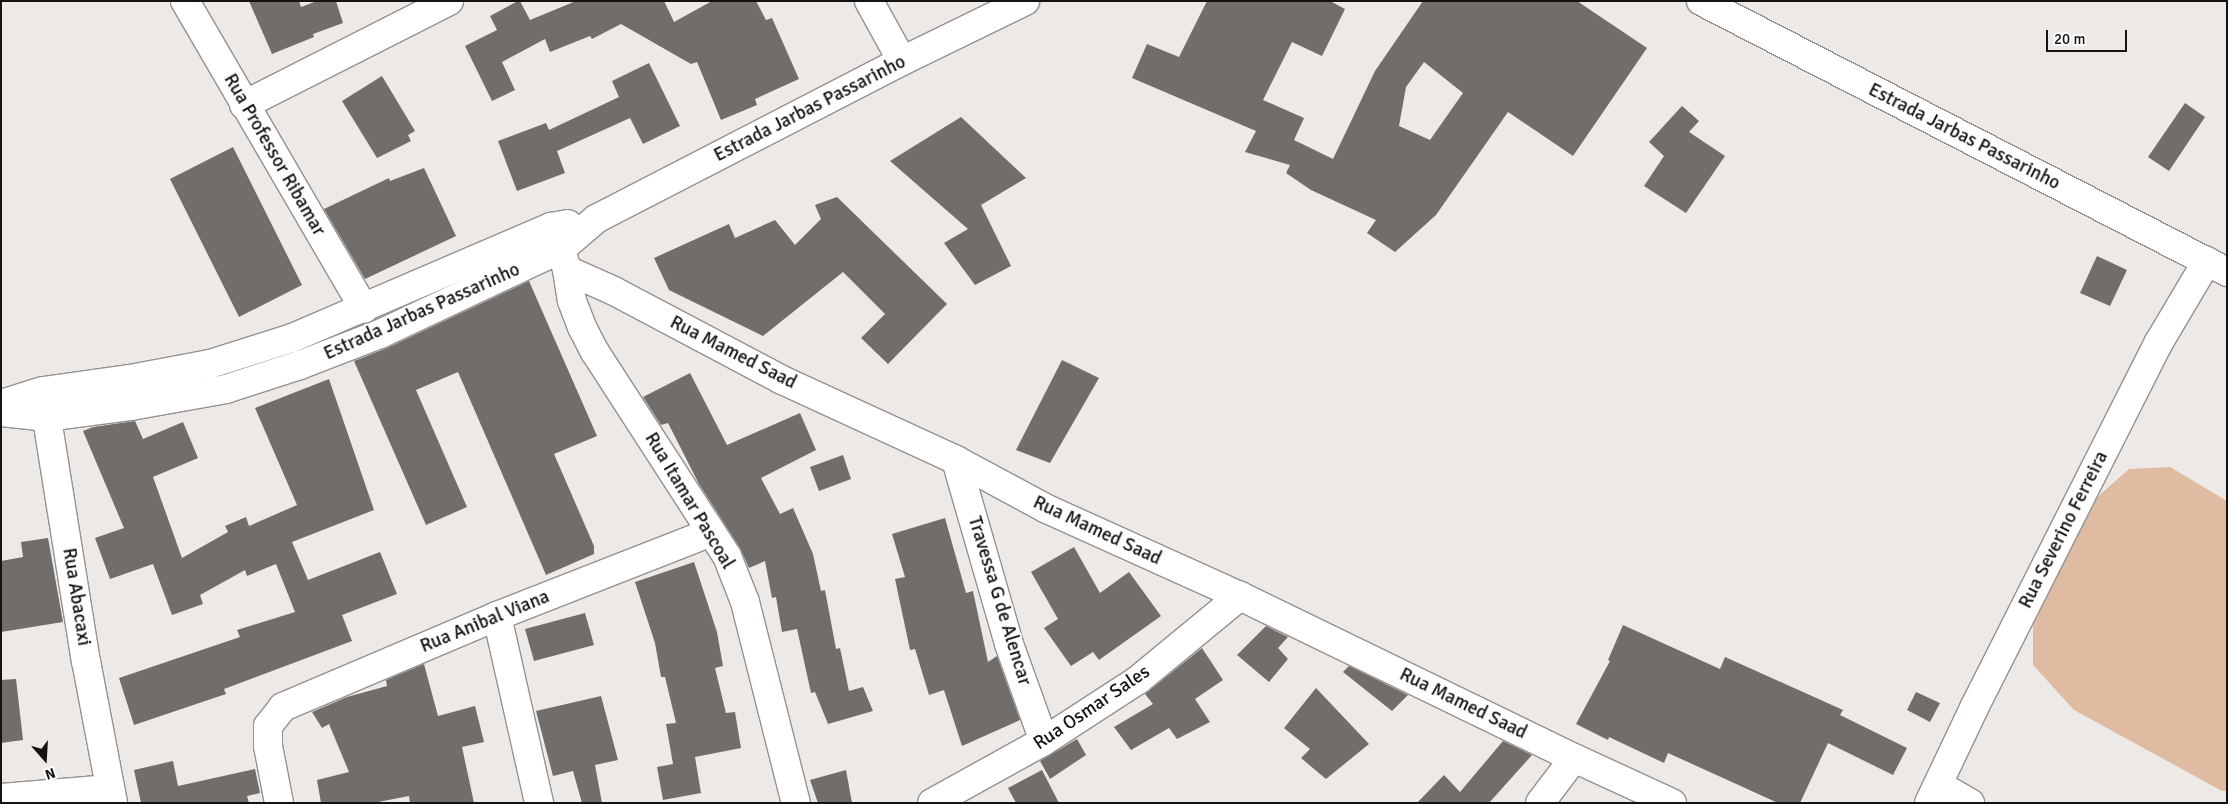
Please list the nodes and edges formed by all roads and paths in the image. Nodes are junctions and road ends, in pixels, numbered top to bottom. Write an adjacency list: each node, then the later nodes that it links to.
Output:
1 (185, 1): 7 (street, Rua Professor Ribamar)
2 (449, 1): 7 (street)
3 (869, 1): 6 (street)
4 (1025, 1): 6 (street, Estrada Jarbas Passarinho)
5 (1701, 1): 9 (street, Estrada Jarbas Passarinho)
6 (902, 62): 8 (street, Estrada Jarbas Passarinho)
7 (244, 105): 10 (street, Rua Professor Ribamar)
8 (560, 249): 10 (street, Estrada Jarbas Passarinho); 14 (street, Estrada Jarbas Passarinho); 15 (street, Rua Mamed Saad); 16 (street, Rua Itamar Pascoal)
9 (2217, 267): 21 (street, Rua Severino Ferreira)
10 (364, 309): 11 (street, Estrada Jarbas Passarinho)
11 (43, 391): 12 (street, Estrada Jarbas Passarinho); 14 (street, Rua Abacaxi)
12 (1, 404)
13 (1, 412): 14 (street, Estrada Jarbas Passarinho)
14 (46, 417): 22 (street, Rua Abacaxi)
15 (956, 460): 17 (street, Rua Mamed Saad); 19 (street, Travessa G de Alencar)
16 (711, 532): 18 (street, Rua Anibal Viana); 26 (street, Rua Itamar Pascoal)
17 (1240, 596): 19 (street, Rua Osmar Sales); 20 (street, Rua Mamed Saad)
18 (497, 616): 24 (street, Rua Anibal Viana); 25 (street)
19 (1044, 741): 27 (street, Rua Osmar Sales)
20 (1574, 758): 28 (street); 29 (street, Rua Mamed Saad)
21 (1934, 794): 30 (street)
22 (111, 796): 23 (street)
23 (1, 798)
24 (279, 803)
25 (539, 803)
26 (796, 803)
27 (932, 803)
28 (1540, 803)
29 (1672, 803)
30 (1970, 803)

